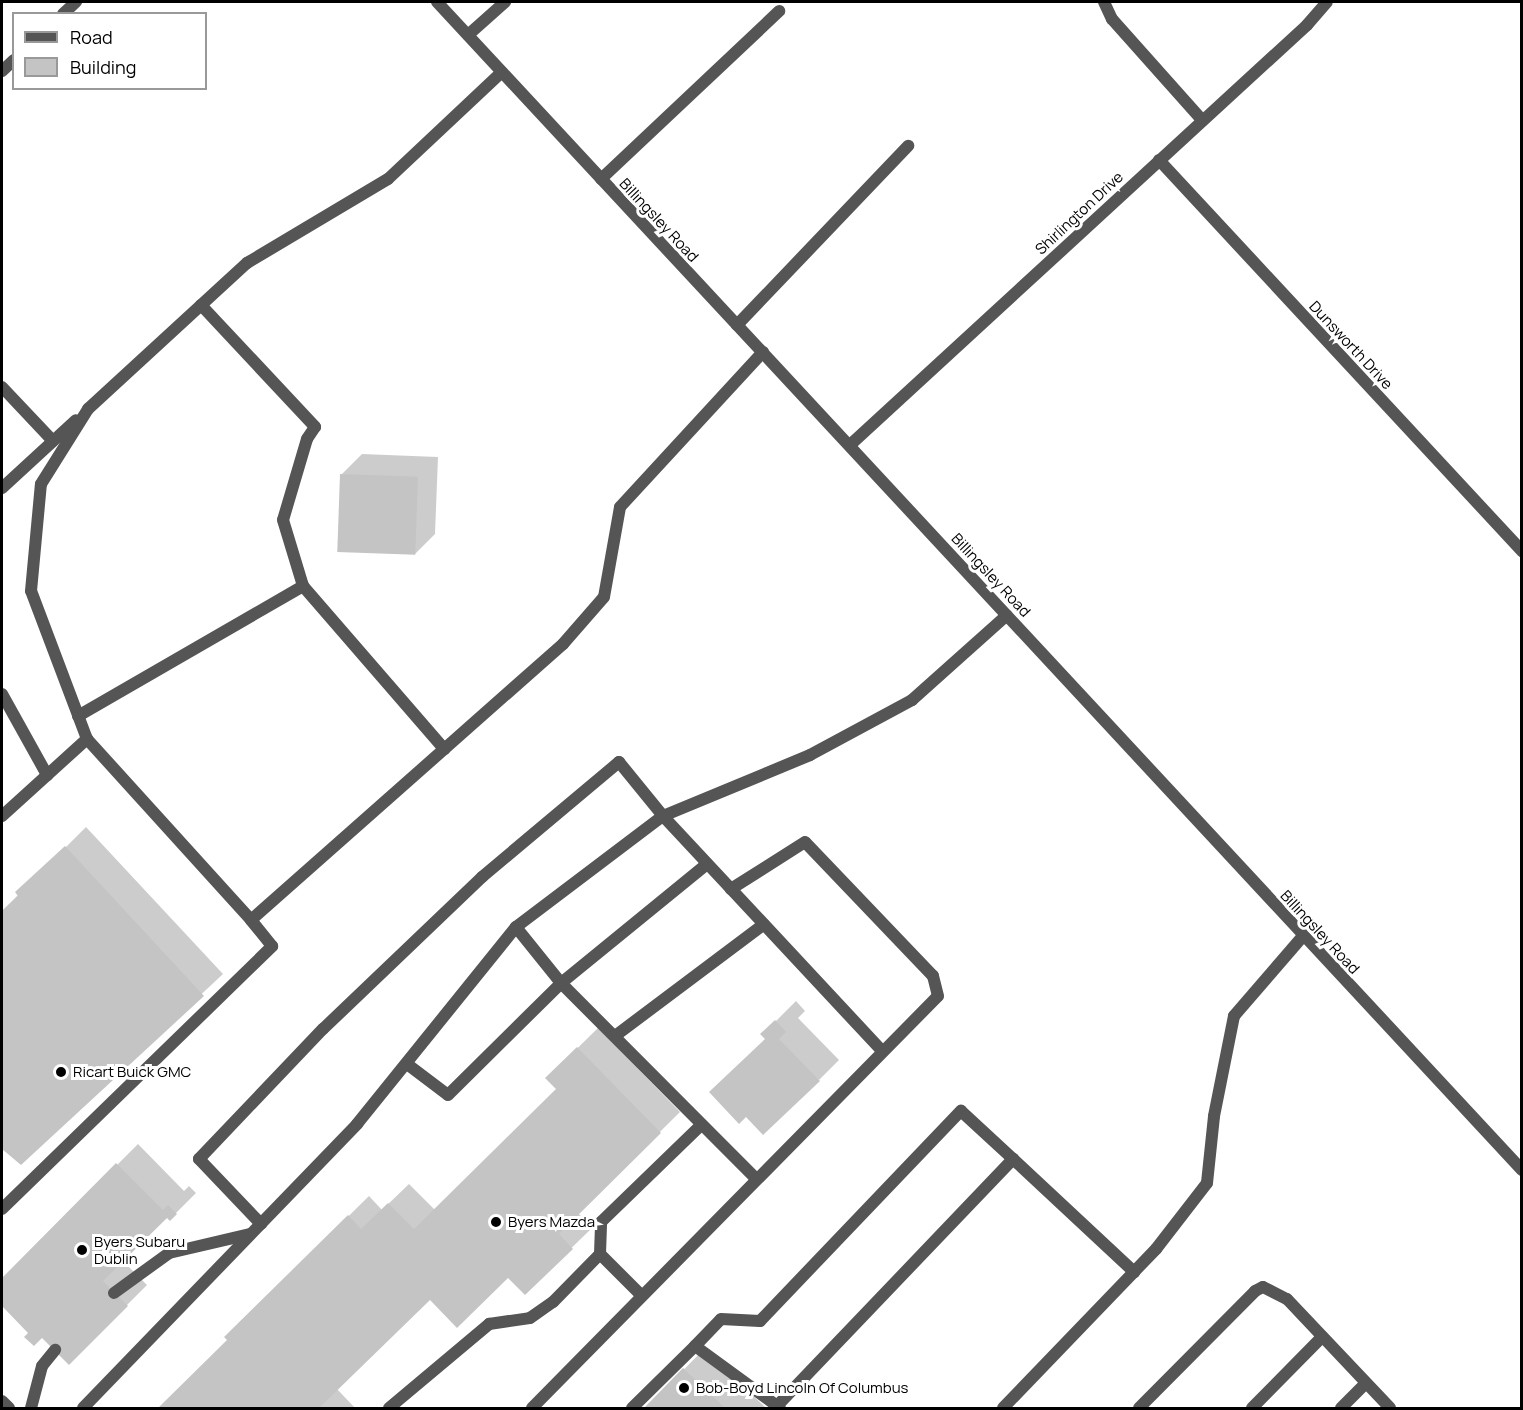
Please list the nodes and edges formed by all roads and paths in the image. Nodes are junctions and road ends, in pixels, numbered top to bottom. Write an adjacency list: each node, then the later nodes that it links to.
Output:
1 (437, 2): 6 (street, Billingsley Road)
2 (505, 2): 6 (street)
3 (1104, 2): 8 (street)
4 (1327, 2): 8 (street, Shirlington Drive)
5 (779, 11): 11 (street)
6 (468, 35): 7 (street, Billingsley Road)
7 (501, 72): 11 (street, Billingsley Road); 12 (street)
8 (1202, 120): 10 (street, Shirlington Drive)
9 (908, 146): 13 (street)
10 (1159, 160): 18 (street, Shirlington Drive); 20 (street, Dunsworth Drive)
11 (601, 179): 13 (street, Billingsley Road)
12 (201, 305): 16 (street); 21 (street)
13 (737, 326): 14 (street, Billingsley Road)
14 (763, 352): 18 (street, Billingsley Road); 26 (street)
15 (2, 387): 17 (street)
16 (87, 409): 17 (street); 24 (street)
17 (53, 441): 19 (street)
18 (850, 445): 22 (street, Billingsley Road)
19 (2, 488)
20 (1521, 551)
21 (303, 586): 24 (street); 26 (street)
22 (1007, 615): 29 (street); 35 (street, Billingsley Road)
23 (2, 694): 27 (street)
24 (78, 716): 25 (street)
25 (87, 739): 27 (street); 32 (street)
26 (444, 749): 32 (street)
27 (47, 775): 28 (street)
28 (2, 816)
29 (663, 816): 30 (street); 34 (street); 47 (street)
30 (707, 864): 31 (street); 36 (street)
31 (731, 889): 33 (street); 38 (street)
32 (251, 920): 45 (street)
33 (764, 924): 37 (street); 38 (street)
34 (516, 927): 36 (street); 39 (street)
35 (1304, 936): 42 (street, Billingsley Road); 50 (street)
36 (561, 983): 37 (street); 39 (street)
37 (615, 1036): 40 (street)
38 (882, 1051): 43 (street)
39 (407, 1064): 47 (street)
40 (700, 1126): 43 (street); 49 (street)
41 (1013, 1159): 50 (street); 54 (street); 58 (street)
42 (1521, 1170)
43 (755, 1178): 52 (street)
44 (2, 1190): 45 (street)
45 (12, 1198): 46 (street)
46 (2, 1209)
47 (261, 1224): 48 (street)
48 (251, 1234): 51 (street); 61 (street)
49 (600, 1254): 52 (street); 62 (street)
50 (1134, 1272): 65 (street)
51 (114, 1293)
52 (641, 1295): 63 (street)
53 (1322, 1337): 56 (street); 66 (street); 67 (street)
54 (695, 1346): 58 (street); 64 (street)
55 (55, 1350): 60 (street)
56 (1366, 1383): 68 (street); 69 (street)
57 (2, 1401): 59 (street)
58 (778, 1407)
59 (9, 1408)
60 (31, 1408)
61 (83, 1408)
62 (389, 1408)
63 (532, 1408)
64 (632, 1408)
65 (1004, 1408)
66 (1139, 1408)
67 (1252, 1408)
68 (1341, 1408)
69 (1390, 1408)

